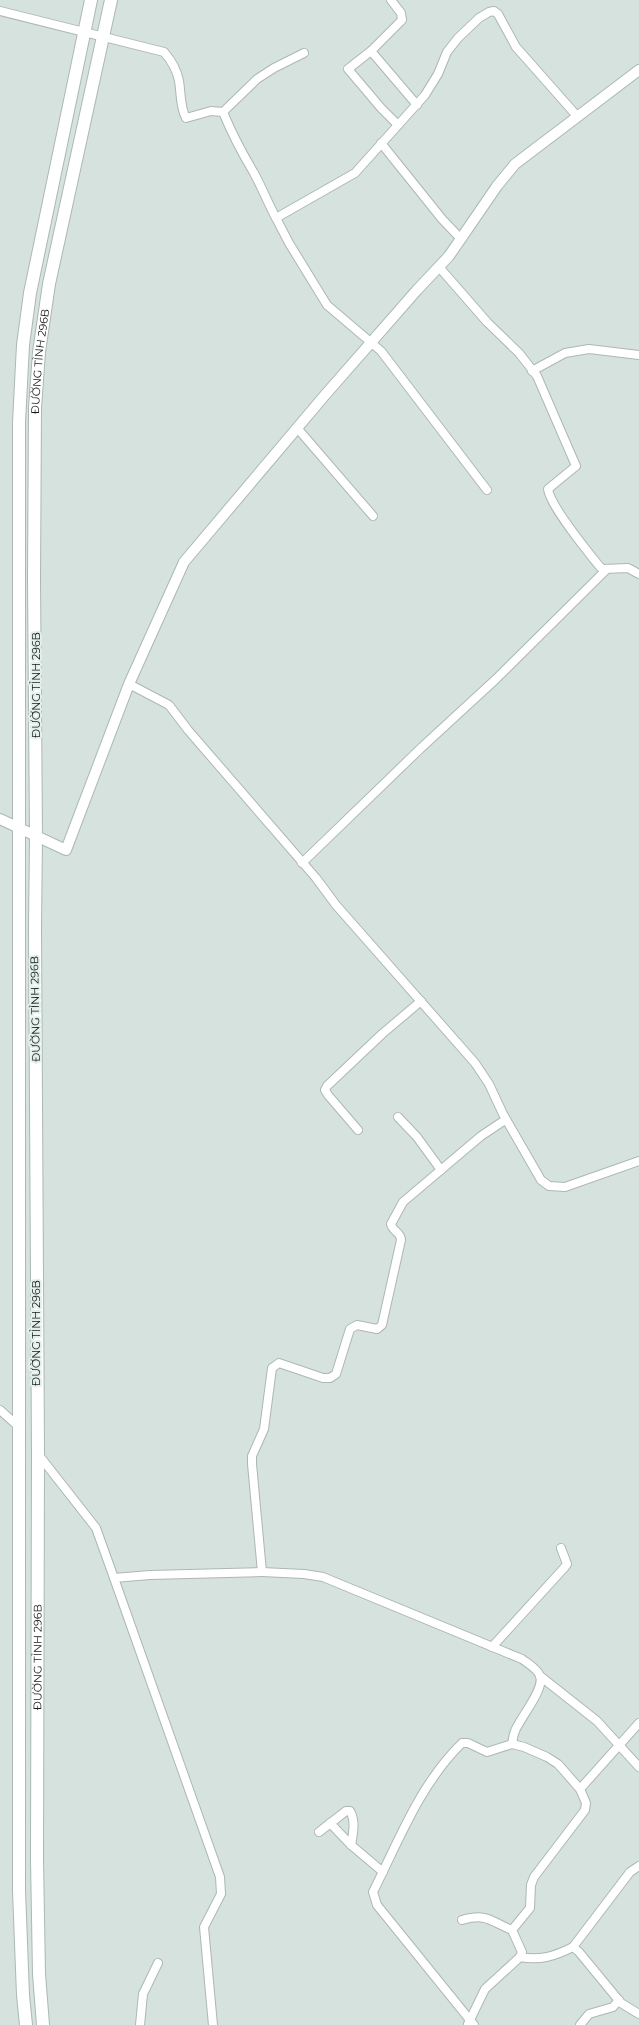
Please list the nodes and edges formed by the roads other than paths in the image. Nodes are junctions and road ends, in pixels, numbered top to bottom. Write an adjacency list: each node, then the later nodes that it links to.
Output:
1 (91, 0): 5 (main road, ĐƯỜNG TỈNH 296B)
2 (111, 0): 6 (main road, ĐƯỜNG TỈNH 296B)
3 (391, 0): 7 (street)
4 (0, 11): 5 (street)
5 (84, 31): 6 (street); 28 (main road, ĐƯỜNG TỈNH 296B)
6 (103, 37): 11 (street); 29 (main road, ĐƯỜNG TỈNH 296B)
7 (371, 51): 10 (street); 13 (street)
8 (304, 53): 11 (street)
9 (639, 70): 12 (street)
10 (417, 104): 12 (street); 13 (street)
11 (223, 112): 15 (street)
12 (578, 116): 16 (street)
13 (398, 125): 14 (street)
14 (381, 143): 15 (street); 16 (street)
15 (276, 218): 18 (street)
16 (461, 239): 17 (street)
17 (439, 267): 18 (street); 20 (street)
18 (372, 342): 21 (street); 22 (street)
19 (639, 355): 20 (street)
20 (532, 371): 24 (street)
21 (298, 429): 23 (street); 26 (street)
22 (487, 490)
23 (373, 516)
24 (607, 569): 25 (street); 30 (street)
25 (639, 574)
26 (129, 684): 29 (street); 30 (street)
27 (0, 820): 28 (street)
28 (20, 829): 29 (street); 38 (main road, ĐƯỜNG TỈNH 296B)
29 (36, 836): 39 (main road, ĐƯỜNG TỈNH 296B)
30 (302, 863): 31 (street)
31 (421, 1002): 33 (street); 34 (street)
32 (398, 1117): 36 (street)
33 (506, 1120): 35 (street); 36 (street)
34 (358, 1130)
35 (639, 1161)
36 (440, 1170): 41 (street)
37 (0, 1410): 38 (street)
38 (18, 1426): 63 (main road, ĐƯỜNG TỈNH 296B)
39 (38, 1454): 42 (street); 64 (main road, ĐƯỜNG TỈNH 296B)
40 (561, 1548): 43 (street)
41 (262, 1572): 42 (street); 43 (street)
42 (114, 1578): 66 (street)
43 (492, 1647): 44 (street)
44 (540, 1676): 46 (street); 47 (street)
45 (639, 1723): 47 (street)
46 (512, 1744): 49 (street); 54 (street)
47 (618, 1745): 48 (street); 49 (street)
48 (639, 1767)
49 (580, 1789): 56 (street)
50 (330, 1823): 51 (street); 52 (street); 52 (street)
51 (319, 1832)
52 (352, 1845): 54 (street)
53 (639, 1866): 57 (street)
54 (383, 1872): 62 (street)
55 (462, 1920): 56 (street)
56 (512, 1930): 58 (street)
57 (573, 1947): 58 (street); 60 (street)
58 (520, 1957): 62 (street)
59 (158, 1963): 65 (street)
60 (618, 2000): 61 (street); 67 (street)
61 (639, 2014)
62 (470, 2024)
63 (26, 2025)
64 (43, 2025)
65 (140, 2025)
66 (213, 2025)
67 (580, 2025)

